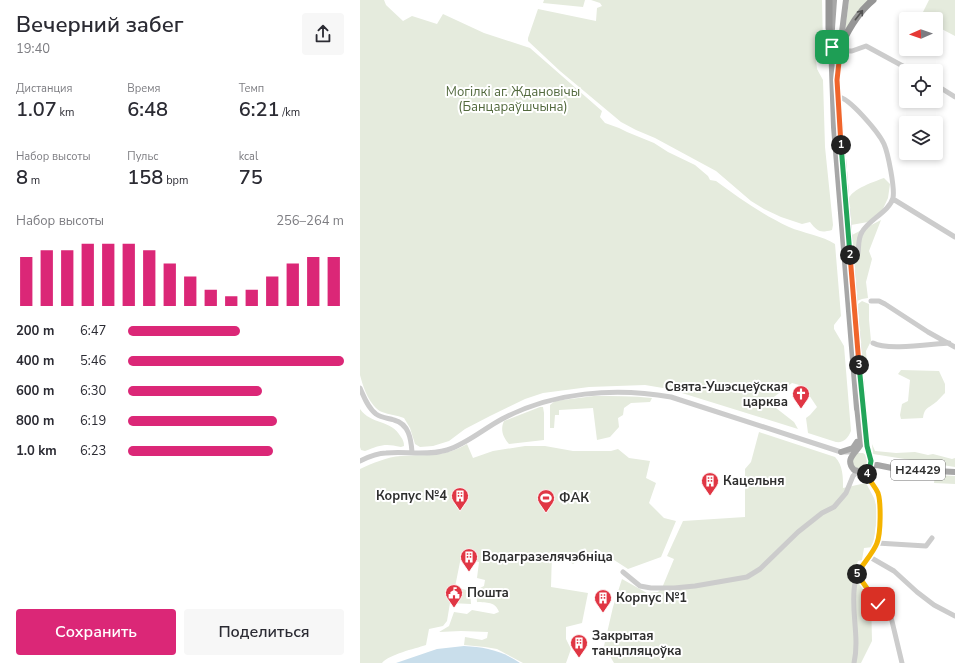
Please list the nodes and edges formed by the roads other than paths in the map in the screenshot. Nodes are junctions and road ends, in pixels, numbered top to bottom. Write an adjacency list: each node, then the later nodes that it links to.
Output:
1 (829, 0): 5 (highway)
2 (834, 0): 5 (main road)
3 (846, 0): 6 (main road)
4 (873, 0): 6 (highway, one-way to 4)
5 (831, 44): 6 (main road); 19 (main road)
6 (841, 48): 7 (street); 9 (main road)
7 (899, 64)
8 (943, 89): 10 (street)
9 (838, 97): 11 (street); 13 (main road)
10 (955, 97)
11 (893, 199): 12 (street); 13 (street)
12 (955, 237)
13 (850, 257): 23 (main road)
14 (870, 301): 16 (street)
15 (873, 343): 16 (street)
16 (949, 343): 17 (street)
17 (955, 347)
18 (360, 388): 21 (street)
19 (856, 406): 20 (main road); 22 (main road)
20 (855, 451): 22 (street, Н24429); 23 (main road, Н24429); 24 (main road)
21 (412, 452): 22 (street, Н24429); 25 (street, Н24429)
22 (841, 452): 24 (street, Н24429)
23 (870, 457): 26 (main road, Н24429); 27 (main road)
24 (850, 460): 27 (main road)
25 (360, 461)
26 (881, 465): 27 (main road, Н24429); 28 (main road, Н24429)
27 (862, 472): 30 (street); 32 (street)
28 (955, 472)
29 (932, 538): 30 (street)
30 (877, 543): 31 (street)
31 (868, 556): 33 (street); 34 (street)
32 (623, 572)
33 (856, 575): 35 (street); 36 (street)
34 (955, 616)
35 (854, 663)
36 (902, 663)

